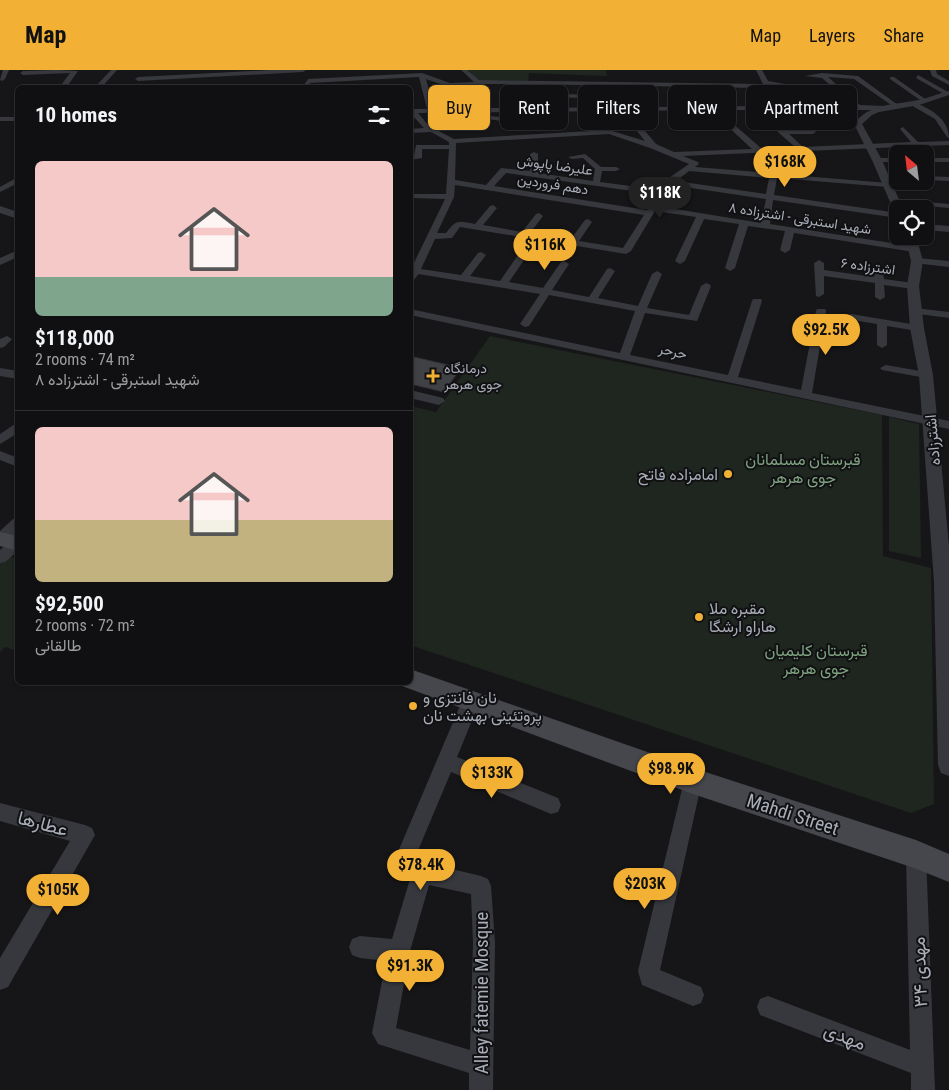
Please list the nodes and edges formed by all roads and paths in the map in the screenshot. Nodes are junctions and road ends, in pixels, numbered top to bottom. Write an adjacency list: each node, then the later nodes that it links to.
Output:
1 (6, 70): 23 (street)
2 (114, 70): 32 (street)
3 (146, 70): 18 (street)
4 (185, 70): 18 (street)
5 (303, 70): 10 (street)
6 (464, 70): 25 (street)
7 (830, 70): 14 (street)
8 (933, 70): 29 (street)
9 (44, 71): 11 (street); 31 (street)
10 (250, 72): 18 (street)
11 (24, 73)
12 (424, 73): 20 (street); 21 (street); 25 (street); 39 (street)
13 (761, 73): 15 (street); 37 (street)
14 (837, 75): 17 (street); 47 (street)
15 (777, 76)
16 (808, 76): 17 (street)
17 (823, 76): 48 (street)
18 (178, 77): 26 (street)
19 (918, 77): 40 (street)
20 (338, 78): 21 (street); 33 (street)
21 (379, 78): 34 (street)
22 (892, 78): 44 (street)
23 (2, 79)
24 (453, 79): 25 (street)
25 (475, 81): 27 (street); 35 (street)
26 (173, 82)
27 (515, 82): 28 (street); 36 (street)
28 (561, 83): 37 (street)
29 (949, 83)
30 (782, 84): 37 (street)
31 (64, 85)
32 (100, 85)
33 (306, 85)
34 (380, 85)
35 (476, 85)
36 (516, 85)
37 (766, 85)
38 (418, 88): 39 (street)
39 (425, 88): 43 (street)
40 (948, 93): 41 (street)
41 (936, 97): 44 (street); 45 (street)
42 (568, 98): 53 (street)
43 (428, 100)
44 (925, 101): 46 (street)
45 (949, 103)
46 (913, 104): 47 (street); 74 (street)
47 (896, 106): 49 (street)
48 (858, 107): 49 (street)
49 (884, 108): 60 (street)
50 (490, 110): 51 (street)
51 (499, 110): 59 (street)
52 (568, 110): 53 (street)
53 (574, 110): 54 (street)
54 (578, 110)
55 (413, 111): 56 (street)
56 (428, 111)
57 (413, 112): 62 (street)
58 (857, 114): 60 (street)
59 (490, 118): 61 (street)
60 (862, 118): 80 (street)
61 (500, 120)
62 (422, 121): 63 (street); 64 (street)
63 (413, 122)
64 (428, 127)
65 (903, 129): 79 (street)
66 (431, 130): 69 (street); 78 (street)
67 (640, 130): 76 (street)
68 (736, 130): 83 (street)
69 (413, 131)
70 (782, 132): 71 (street); 81 (street)
71 (813, 132)
72 (586, 134): 75 (street); 76 (street); 78 (street)
73 (937, 134): 74 (street)
74 (948, 135)
75 (594, 142)
76 (655, 142): 85 (street)
77 (949, 143): 79 (street)
78 (452, 144): 87 (street); 103 (street)
79 (916, 144): 80 (street)
80 (868, 145): 81 (street); 88 (street)
81 (800, 148): 82 (street)
82 (778, 149): 83 (street); 96 (street)
83 (758, 150): 85 (street)
84 (534, 154): 95 (street)
85 (675, 154): 94 (street)
86 (572, 157): 92 (street)
87 (413, 158)
88 (877, 160): 89 (street); 99 (street)
89 (889, 160)
90 (934, 160): 91 (street)
91 (949, 160)
92 (599, 169): 93 (street); 109 (street)
93 (616, 169)
94 (687, 169): 96 (street); 104 (street)
95 (534, 175): 106 (street, علیرضا پاپوش); 109 (street, علیرضا پاپوش)
96 (775, 176): 99 (street); 113 (street)
97 (934, 178): 100 (street)
98 (15, 179): 101 (street)
99 (888, 179): 114 (street)
100 (949, 179)
101 (0, 180)
102 (15, 181): 107 (street)
103 (452, 182): 106 (street, دهم فروردین); 112 (street)
104 (669, 182): 110 (street); 113 (street)
105 (417, 185): 108 (street)
106 (488, 188): 109 (street, دهم فروردین)
107 (0, 190)
108 (413, 191)
109 (588, 191): 110 (street, علیرضا پاپوش); 119 (street, دهم فروردین)
110 (656, 192): 119 (street)
111 (413, 196): 112 (street)
112 (450, 197): 132 (street)
113 (770, 198): 122 (street); 126 (street)
114 (895, 200)
115 (934, 206): 116 (street)
116 (949, 206)
117 (493, 208): 127 (street)
118 (0, 210): 120 (street)
119 (651, 211): 121 (street, شهید استبرقی - اشترزاده ۸); 133 (street)
120 (15, 214)
121 (705, 214): 125 (street, شهید استبرقی - اشترزاده ۸); 139 (street)
122 (889, 215)
123 (539, 216): 131 (street)
124 (588, 222): 133 (street)
125 (744, 223): 126 (street, شهید استبرقی - اشترزاده ۸); 143 (street)
126 (765, 226): 130 (street, شهید استبرقی - اشترزاده ۸)
127 (477, 227): 131 (street); 132 (street)
128 (934, 228): 129 (street)
129 (949, 229)
130 (790, 230): 134 (street, شهید استبرقی - اشترزاده ۸); 135 (street)
131 (524, 235): 133 (street)
132 (431, 236): 145 (street)
133 (572, 242)
134 (914, 249): 141 (street, شهید استبرقی - اشترزاده ۸); 153 (street, اشترزاده)
135 (784, 250)
136 (15, 255): 142 (street)
137 (481, 255): 149 (street)
138 (521, 257): 151 (street)
139 (680, 261)
140 (564, 264): 154 (street)
141 (949, 264)
142 (3, 265)
143 (730, 268)
144 (878, 270): 150 (street)
145 (413, 271)
146 (610, 271): 157 (street)
147 (413, 273): 149 (street)
148 (657, 274): 159 (street)
149 (464, 278): 151 (street)
150 (879, 281): 153 (street, اشترزاده ۶); 155 (street, اشترزاده ۶); 156 (street)
151 (503, 284): 154 (street)
152 (706, 286): 159 (street)
153 (913, 286): 160 (street, اشترزاده)
154 (546, 292): 157 (street); 166 (street)
155 (819, 294)
156 (880, 297)
157 (592, 300): 159 (street)
158 (757, 301): 174 (street)
159 (641, 310): 169 (street)
160 (915, 311): 163 (street); 167 (street, اشترزاده)
161 (820, 312): 176 (street)
162 (413, 313): 169 (street, حرحر)
163 (949, 315)
164 (851, 317): 165 (street)
165 (882, 323): 167 (street); 168 (street)
166 (525, 324)
167 (917, 328): 173 (street, اشترزاده)
168 (882, 345)
169 (624, 356): 174 (street, حرحر)
170 (886, 368): 173 (street)
171 (0, 372): 172 (street)
172 (15, 374)
173 (926, 375): 178 (street, اشترزاده)
174 (732, 379): 176 (street, حرحر)
175 (413, 395): 177 (street)
176 (806, 396): 178 (street, حرحر)
177 (439, 401)
178 (930, 421): 179 (street, حرحر); 187 (street, اشترزاده)
179 (949, 425)
180 (15, 428): 181 (street)
181 (0, 440)
182 (0, 455): 183 (street)
183 (15, 462)
184 (15, 529): 185 (street)
185 (9, 541): 186 (street)
186 (0, 558)
187 (946, 583): 191 (street, اشترزاده)
188 (413, 680): 189 (main road, Mahdi Street)
189 (471, 701): 190 (street, Alley fatemie Mosque); 192 (main road, Mahdi Street)
190 (446, 761): 193 (street); 197 (street, Alley fatemie Mosque)
191 (949, 765)
192 (692, 781): 195 (main road, Mahdi Street); 201 (street)
193 (551, 805)
194 (0, 812): 200 (street, عطارها)
195 (916, 854): 196 (main road, Mahdi Street); 204 (street, مهدی ۳۴)
196 (949, 868)
197 (422, 873): 199 (street); 203 (street, Alley fatemie Mosque)
198 (360, 947): 199 (street)
199 (399, 951): 203 (street)
200 (0, 979)
201 (693, 995)
202 (768, 1007): 204 (street, مهدی)
203 (482, 1065): 205 (street, Alley fatemie Mosque)
204 (922, 1066): 206 (street, مهدی ۳۴)
205 (481, 1090)
206 (923, 1090)

